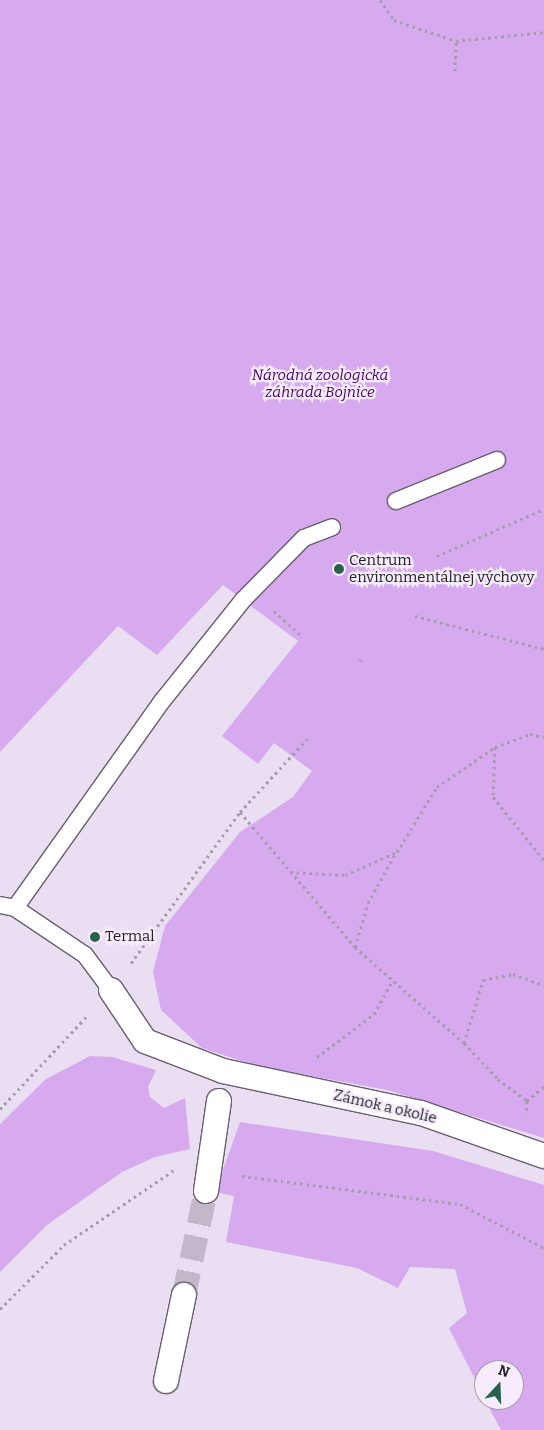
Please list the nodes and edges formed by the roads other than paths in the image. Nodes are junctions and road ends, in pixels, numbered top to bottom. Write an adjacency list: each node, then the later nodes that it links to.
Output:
1 (497, 460): 2 (lane)
2 (396, 501)
3 (332, 527): 4 (lane)
4 (8, 906): 5 (lane)
5 (111, 990): 6 (street, Zámok a okolie)
6 (223, 1071): 7 (street, Zámok a okolie); 8 (street, bridge)
7 (534, 1151)
8 (206, 1191)
9 (184, 1295): 10 (street)
10 (166, 1381)

